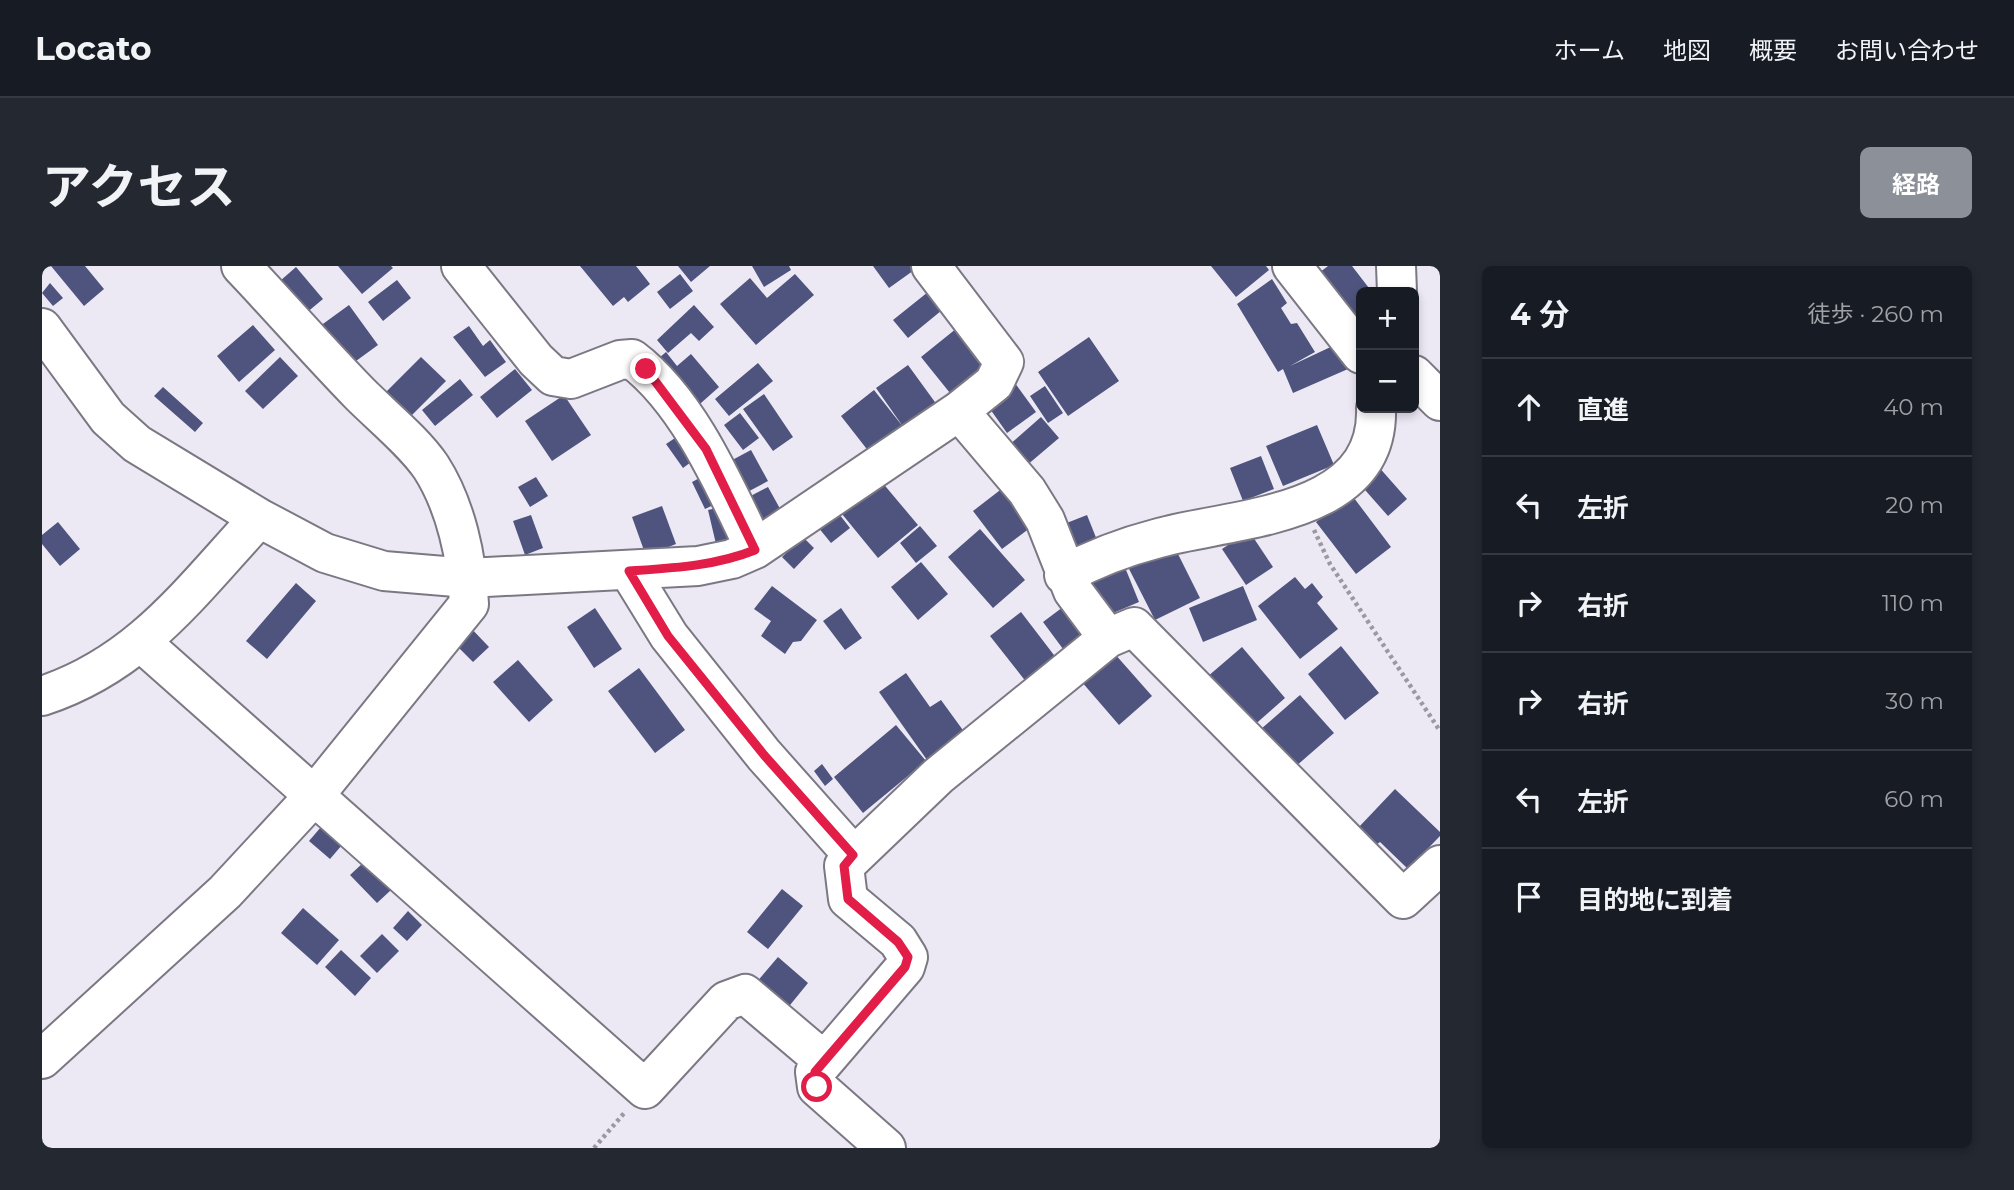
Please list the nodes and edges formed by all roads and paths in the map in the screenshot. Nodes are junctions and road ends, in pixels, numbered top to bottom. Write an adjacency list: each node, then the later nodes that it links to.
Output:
1 (241, 266): 18 (street)
2 (461, 266): 15 (street)
3 (931, 266): 11 (street)
4 (1292, 266): 8 (street)
5 (1396, 266): 6 (street)
6 (1397, 287)
7 (42, 328): 14 (street)
8 (1358, 350)
9 (1419, 380): 10 (street)
10 (1440, 401)
11 (959, 411): 15 (street); 17 (street)
12 (1376, 413): 13 (street)
13 (1303, 506): 17 (street); 22 (path)
14 (259, 518): 18 (street); 20 (street)
15 (755, 550): 16 (street)
16 (629, 571): 18 (street); 24 (street)
17 (1064, 575): 19 (street)
18 (468, 578): 23 (street)
19 (1108, 638): 24 (street); 25 (street)
20 (142, 643): 21 (street); 23 (street)
21 (42, 696)
22 (1440, 731)
23 (313, 797): 26 (street); 28 (street)
24 (853, 855): 27 (street)
25 (1440, 865)
26 (42, 1059)
27 (824, 1061): 28 (street); 30 (street)
28 (645, 1089): 29 (path)
29 (594, 1148)
30 (886, 1148)

